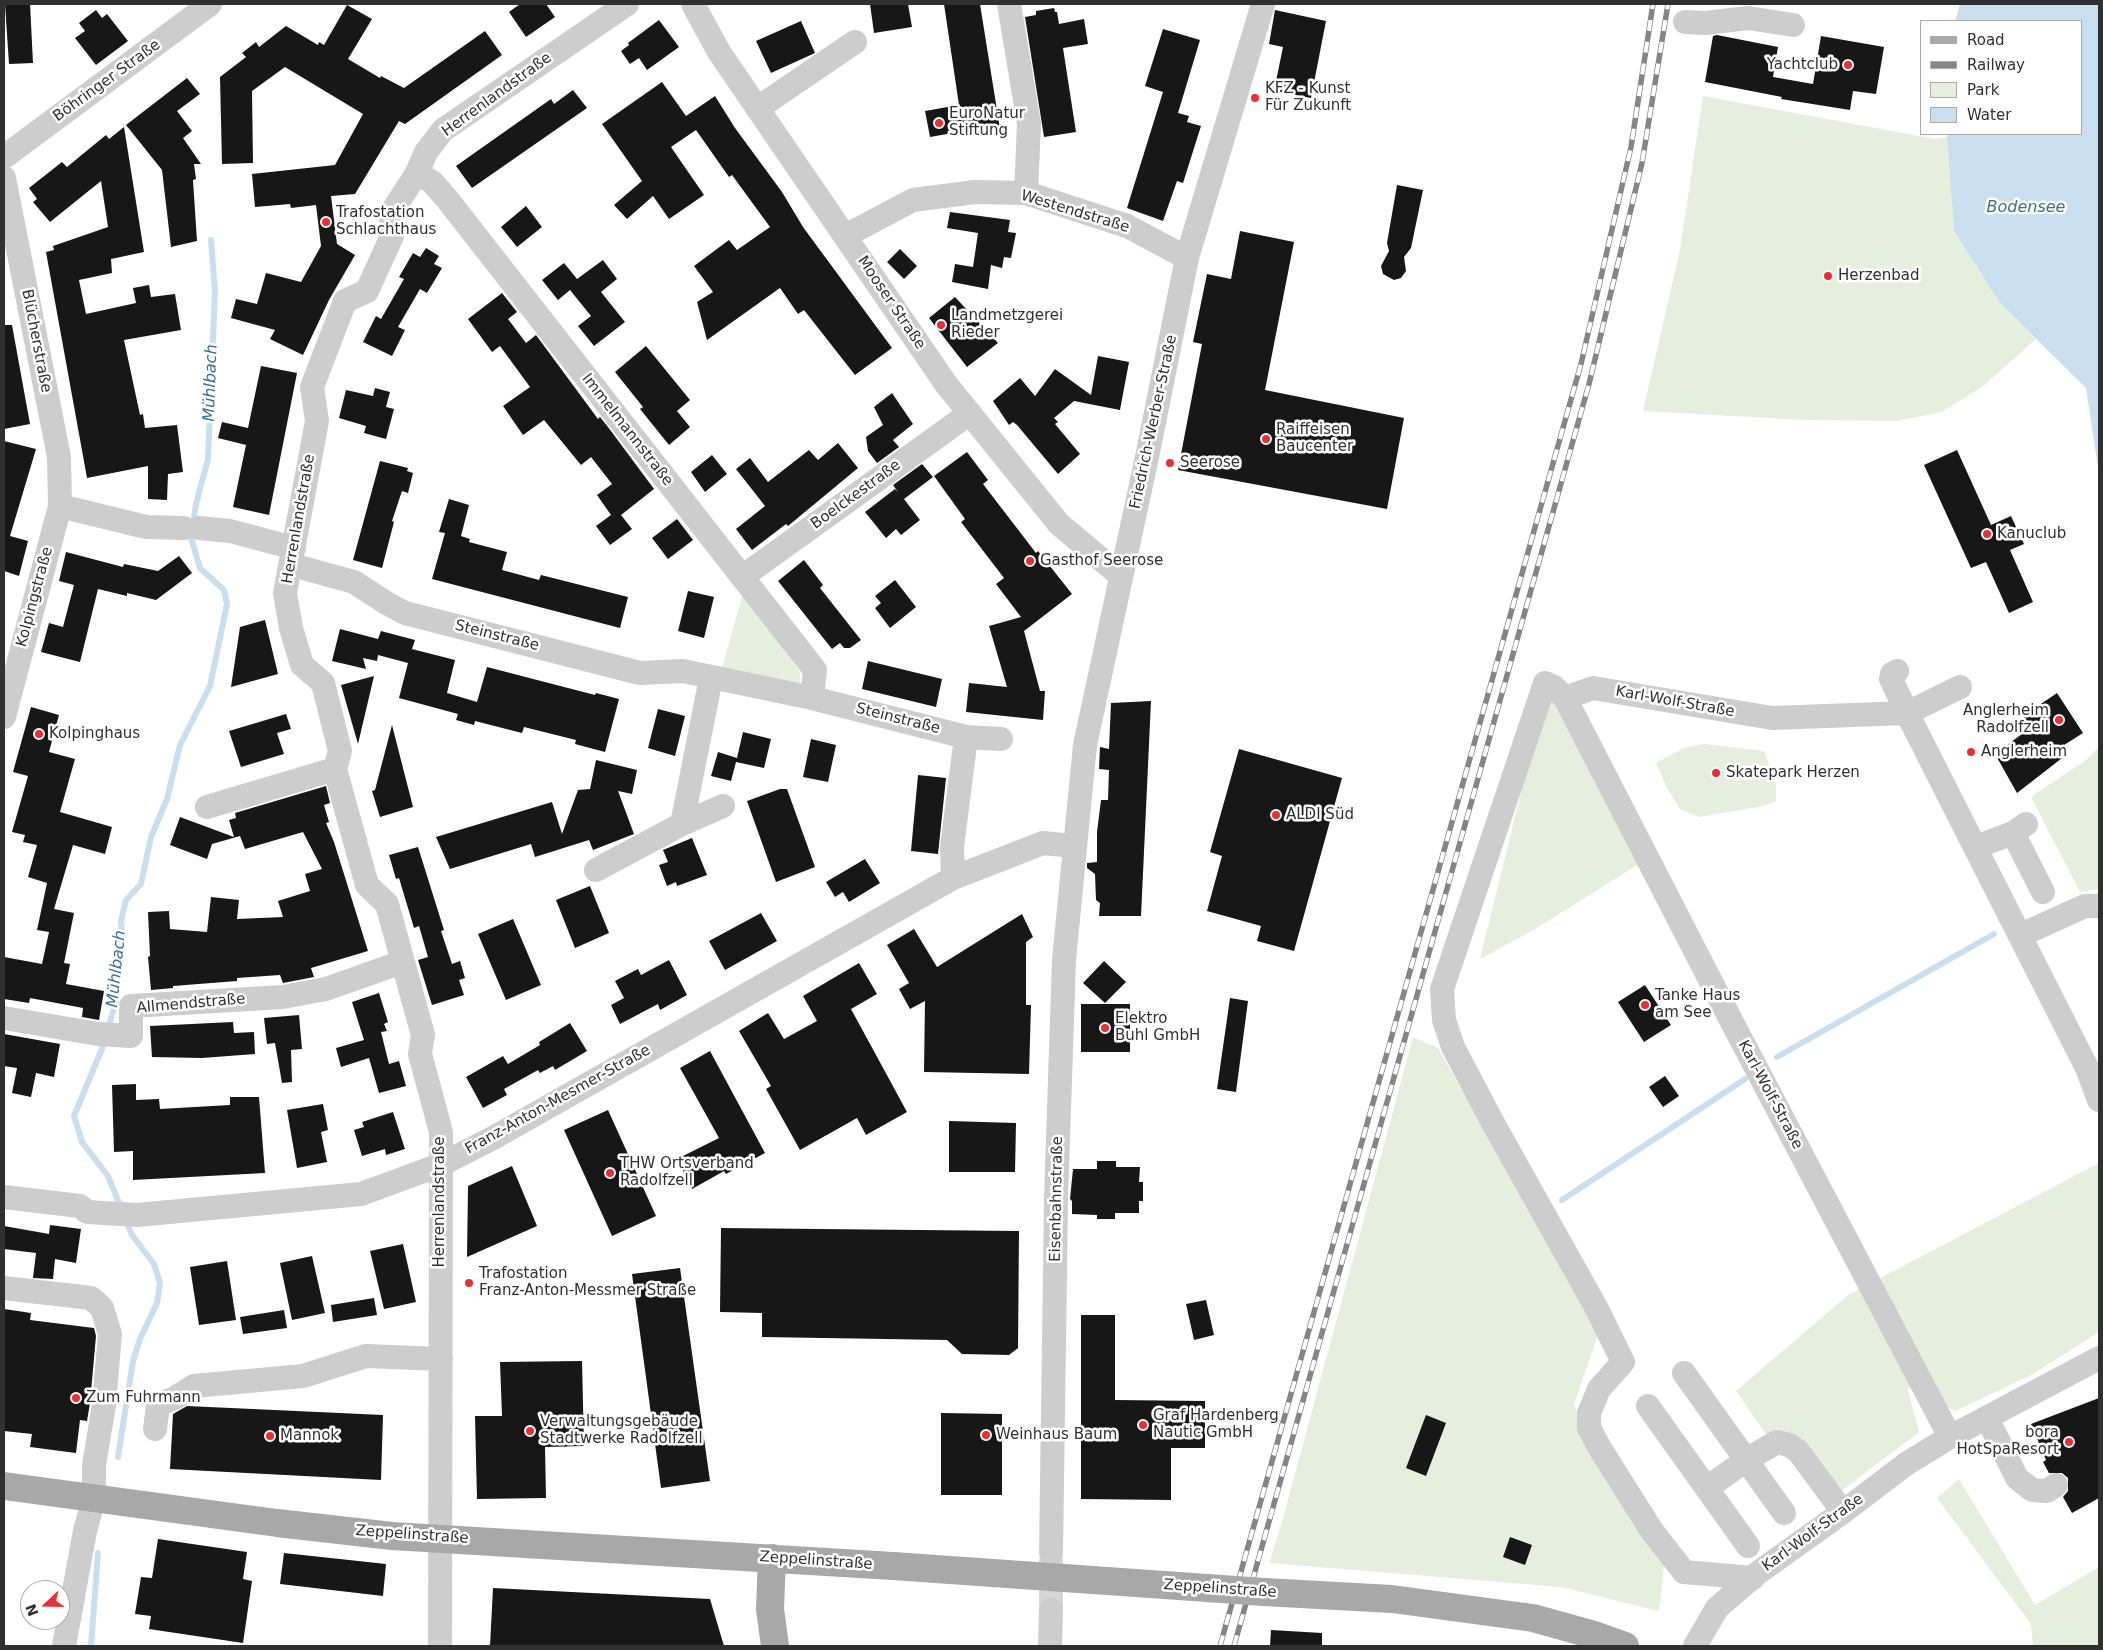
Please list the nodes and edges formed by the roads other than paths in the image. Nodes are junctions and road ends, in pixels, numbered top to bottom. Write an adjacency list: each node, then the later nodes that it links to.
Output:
1 (210, 4): 10 (street, Böhringer Straße)
2 (627, 4): 11 (street, Herrenlandstraße)
3 (694, 4): 9 (street, Mooser Straße)
4 (1009, 4): 13 (street)
5 (1263, 4): 15 (street, Friedrich-Werber-Straße)
6 (1686, 22): 7 (street)
7 (1793, 25)
8 (855, 42): 9 (street)
9 (758, 108): 14 (street, Mooser Straße)
10 (4, 157)
11 (417, 173): 18 (street, Herrenlandstraße); 20 (street, Immelmannstraße)
12 (4, 178): 17 (street, Blücherstraße)
13 (1026, 193): 14 (street, Westendstraße); 15 (street, Westendstraße)
14 (845, 236): 16 (street, Mooser Straße)
15 (1187, 258): 19 (street, Friedrich-Werber-Straße)
16 (970, 413): 19 (street, Mooser Straße); 20 (street, Boelckestraße)
17 (60, 506): 18 (street, Steinstraße); 27 (street, Kolpingstraße)
18 (293, 556): 22 (street, Steinstraße); 30 (street, Herrenlandstraße)
19 (1122, 576): 34 (street, Friedrich-Werber-Straße)
20 (742, 577): 24 (street, Immelmannstraße)
21 (1897, 671): 26 (street)
22 (711, 678): 24 (street, Steinstraße); 33 (street)
23 (1960, 688): 26 (street)
24 (812, 698): 28 (street, Steinstraße)
25 (1565, 698): 26 (street, Karl-Wolf-Straße); 54 (street, Karl-Wolf-Straße); 66 (street, Karl-Wolf-Straße)
26 (1907, 712): 35 (street)
27 (4, 717)
28 (966, 737): 29 (street, Steinstraße); 37 (street)
29 (1001, 739)
30 (335, 769): 32 (street); 41 (street, Herrenlandstraße)
31 (723, 806): 33 (street)
32 (207, 807)
33 (682, 824): 36 (street)
34 (1074, 846): 37 (street, Franz-Anton-Mesmer-Straße); 64 (street, Eisenbahnstraße)
35 (1976, 847): 38 (street); 40 (street)
36 (596, 870)
37 (952, 878): 45 (street, Franz-Anton-Mesmer-Straße)
38 (2044, 892)
39 (2099, 906): 40 (street)
40 (2021, 935): 43 (street)
41 (402, 962): 42 (street, Allmendstraße); 45 (street, Herrenlandstraße)
42 (4, 1018)
43 (2093, 1065): 44 (street)
44 (2099, 1100)
45 (440, 1165): 46 (street, Franz-Anton-Mesmer-Straße); 49 (street, Herrenlandstraße)
46 (4, 1197)
47 (4, 1288): 59 (street)
48 (2099, 1358): 52 (street, Karl-Wolf-Straße)
49 (441, 1359): 53 (street); 62 (street, Herrenlandstraße)
50 (1684, 1373): 55 (street)
51 (1648, 1406): 58 (street)
52 (1987, 1418): 54 (street, Karl-Wolf-Straße); 56 (street)
53 (155, 1429)
54 (1950, 1437): 60 (street, Karl-Wolf-Straße)
55 (1746, 1460): 58 (street); 60 (street); 61 (street)
56 (2056, 1485)
57 (4, 1486): 59 (main road, Zeppelinstraße)
58 (1707, 1488): 63 (street)
59 (94, 1498): 62 (main road, Zeppelinstraße); 68 (street)
60 (1843, 1512): 66 (street, Karl-Wolf-Straße)
61 (1784, 1513)
62 (442, 1539): 65 (main road, Zeppelinstraße); 69 (street, Herrenlandstraße)
63 (1748, 1546)
64 (1051, 1553)
65 (772, 1558): 70 (main road); 72 (main road, Zeppelinstraße, bridge)
66 (1753, 1578): 73 (street, Karl-Wolf-Straße)
67 (1051, 1610): 71 (street)
68 (64, 1646)
69 (440, 1646)
70 (775, 1646)
71 (1050, 1646)
72 (1625, 1646)
73 (1694, 1646)

